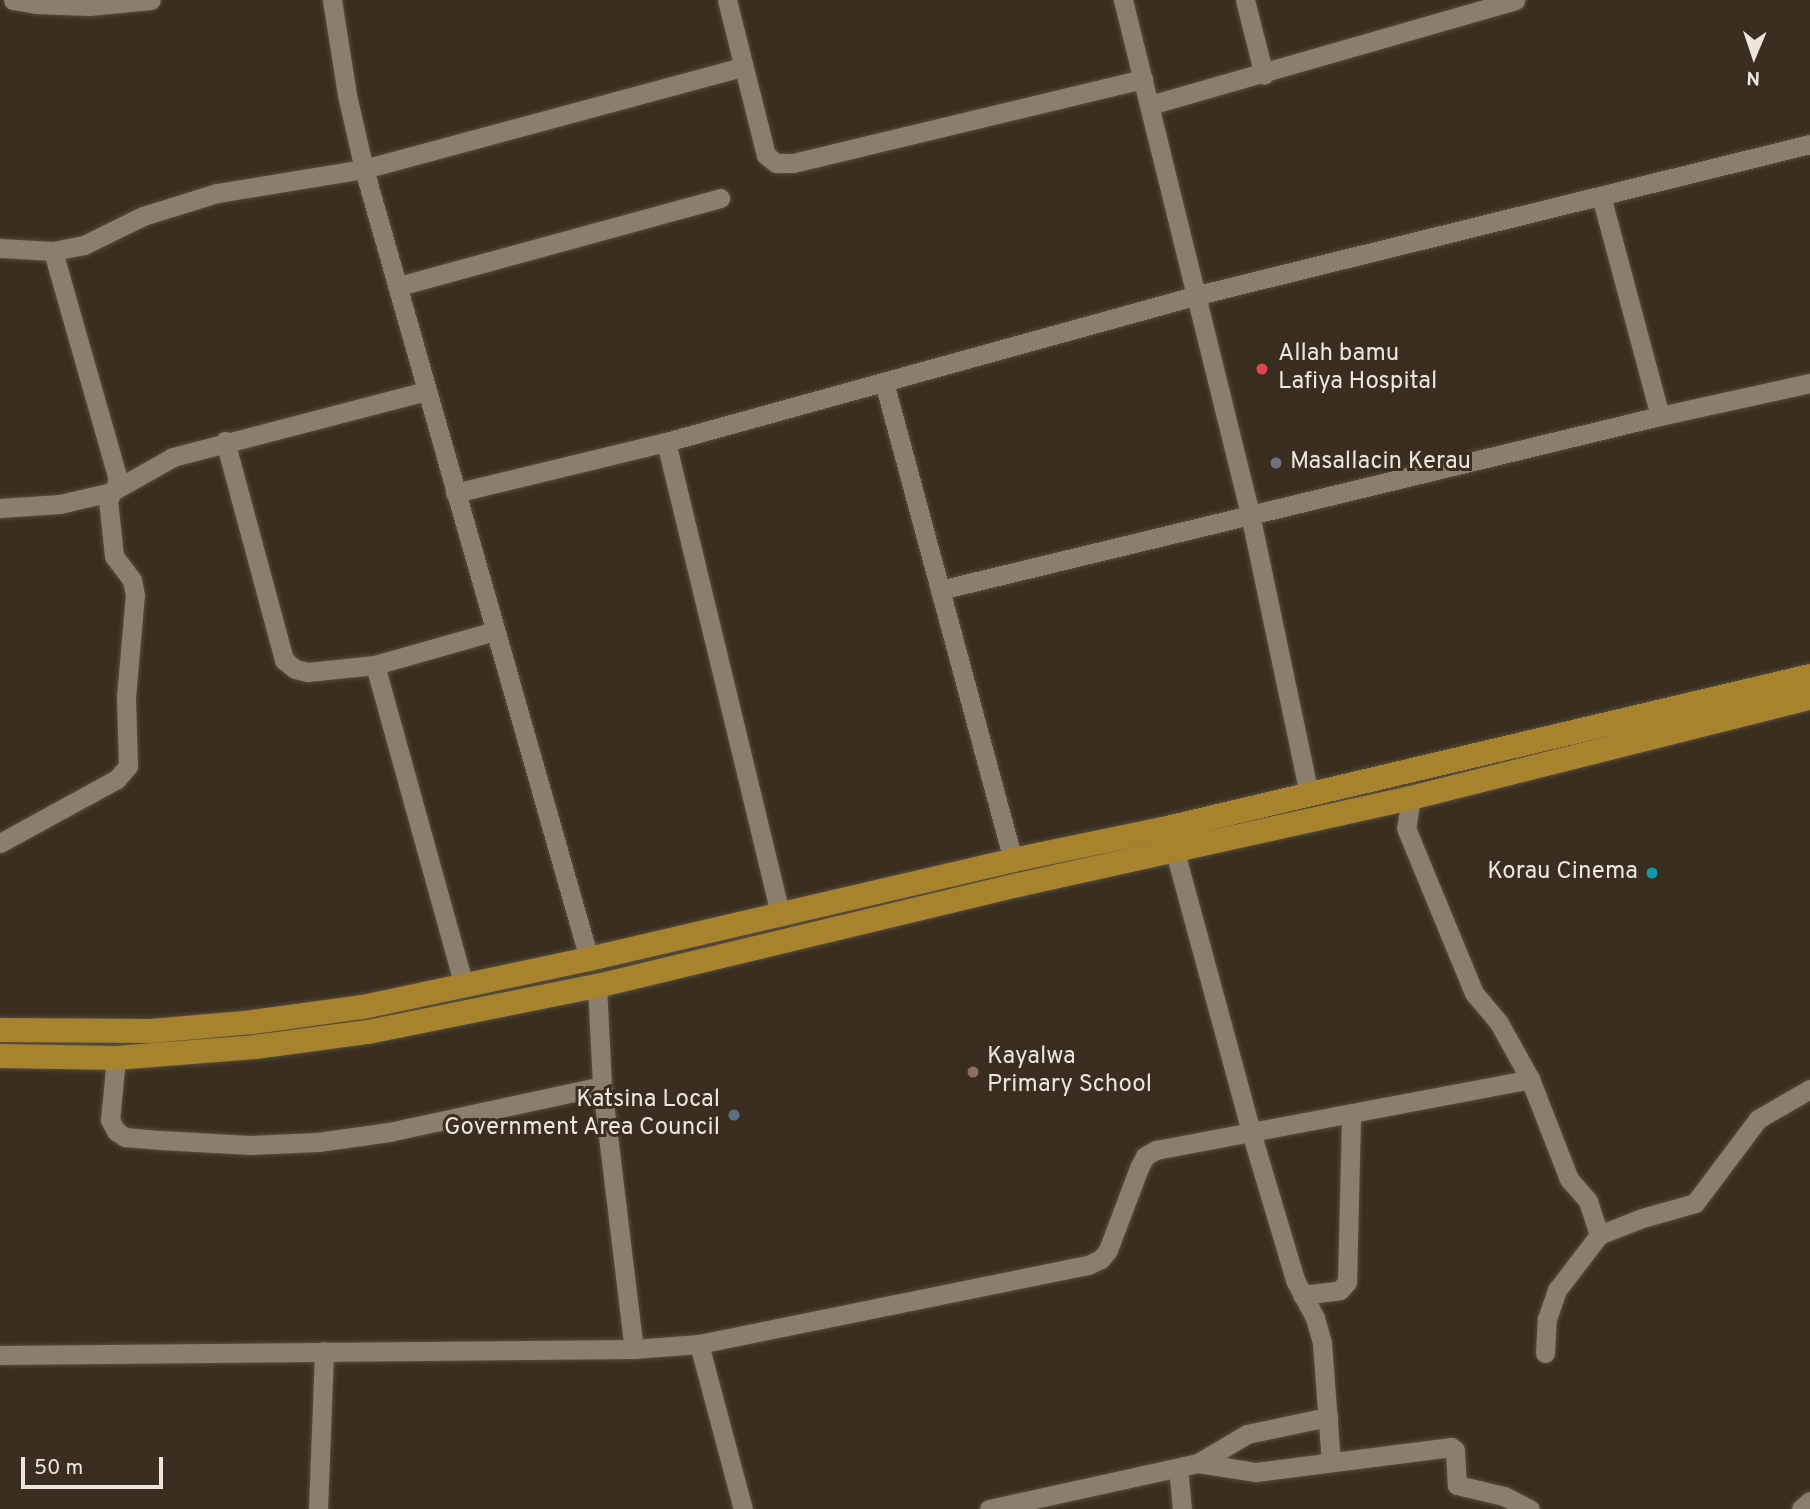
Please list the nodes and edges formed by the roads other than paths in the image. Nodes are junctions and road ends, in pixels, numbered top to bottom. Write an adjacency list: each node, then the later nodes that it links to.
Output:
1 (13, 0): 2 (street)
2 (151, 0)
3 (332, 0): 13 (street)
4 (727, 0): 8 (street)
5 (1123, 0): 10 (street)
6 (1245, 0): 9 (street)
7 (1515, 0): 9 (street)
8 (743, 67): 10 (street); 13 (street)
9 (1264, 75): 11 (street)
10 (1143, 79): 11 (street)
11 (1150, 105): 19 (street)
12 (1810, 144): 14 (street)
13 (365, 169): 17 (street); 18 (street)
14 (1601, 196): 19 (street); 23 (street)
15 (720, 198): 18 (street)
16 (0, 248): 17 (street)
17 (54, 251): 26 (street)
18 (399, 286): 22 (street)
19 (1198, 295): 20 (street); 29 (street)
20 (884, 382): 25 (street); 30 (street)
21 (1810, 383): 23 (street)
22 (427, 391): 24 (street); 27 (street)
23 (1660, 416): 29 (street)
24 (225, 441): 26 (street); 32 (street)
25 (666, 442): 27 (street); 40 (street)
26 (111, 492): 28 (street); 37 (street)
27 (455, 493): 31 (street)
28 (0, 508)
29 (1250, 514): 30 (street); 35 (street)
30 (940, 590): 39 (street)
31 (494, 631): 32 (street); 41 (street)
32 (375, 665): 42 (street)
33 (1810, 676): 35 (main road)
34 (1810, 698): 36 (main road)
35 (1309, 795): 39 (main road)
36 (1410, 798): 38 (main road); 47 (street)
37 (0, 843)
38 (1175, 852): 43 (main road); 51 (street)
39 (1013, 860): 40 (main road)
40 (781, 916): 41 (main road)
41 (589, 960): 42 (main road)
42 (464, 985): 44 (main road)
43 (597, 986): 46 (main road); 48 (street)
44 (0, 1030)
45 (0, 1056): 46 (main road)
46 (116, 1058): 48 (street)
47 (1530, 1079): 50 (street); 52 (street)
48 (602, 1086): 55 (street)
49 (1810, 1089): 52 (street)
50 (1351, 1113): 51 (street); 53 (street)
51 (1251, 1132): 53 (street); 54 (street)
52 (1599, 1235): 57 (street)
53 (1302, 1295): 59 (street)
54 (699, 1344): 55 (street); 65 (street)
55 (634, 1349): 56 (street)
56 (324, 1351): 58 (street); 64 (street)
57 (1545, 1353)
58 (0, 1355)
59 (1328, 1417): 60 (street); 61 (street)
60 (1331, 1462): 61 (street); 68 (street)
61 (1198, 1463): 62 (street)
62 (1178, 1468): 66 (street); 67 (street)
63 (1810, 1501): 69 (street)
64 (318, 1509)
65 (743, 1509)
66 (989, 1509)
67 (1182, 1509)
68 (1530, 1509)
69 (1801, 1509)

